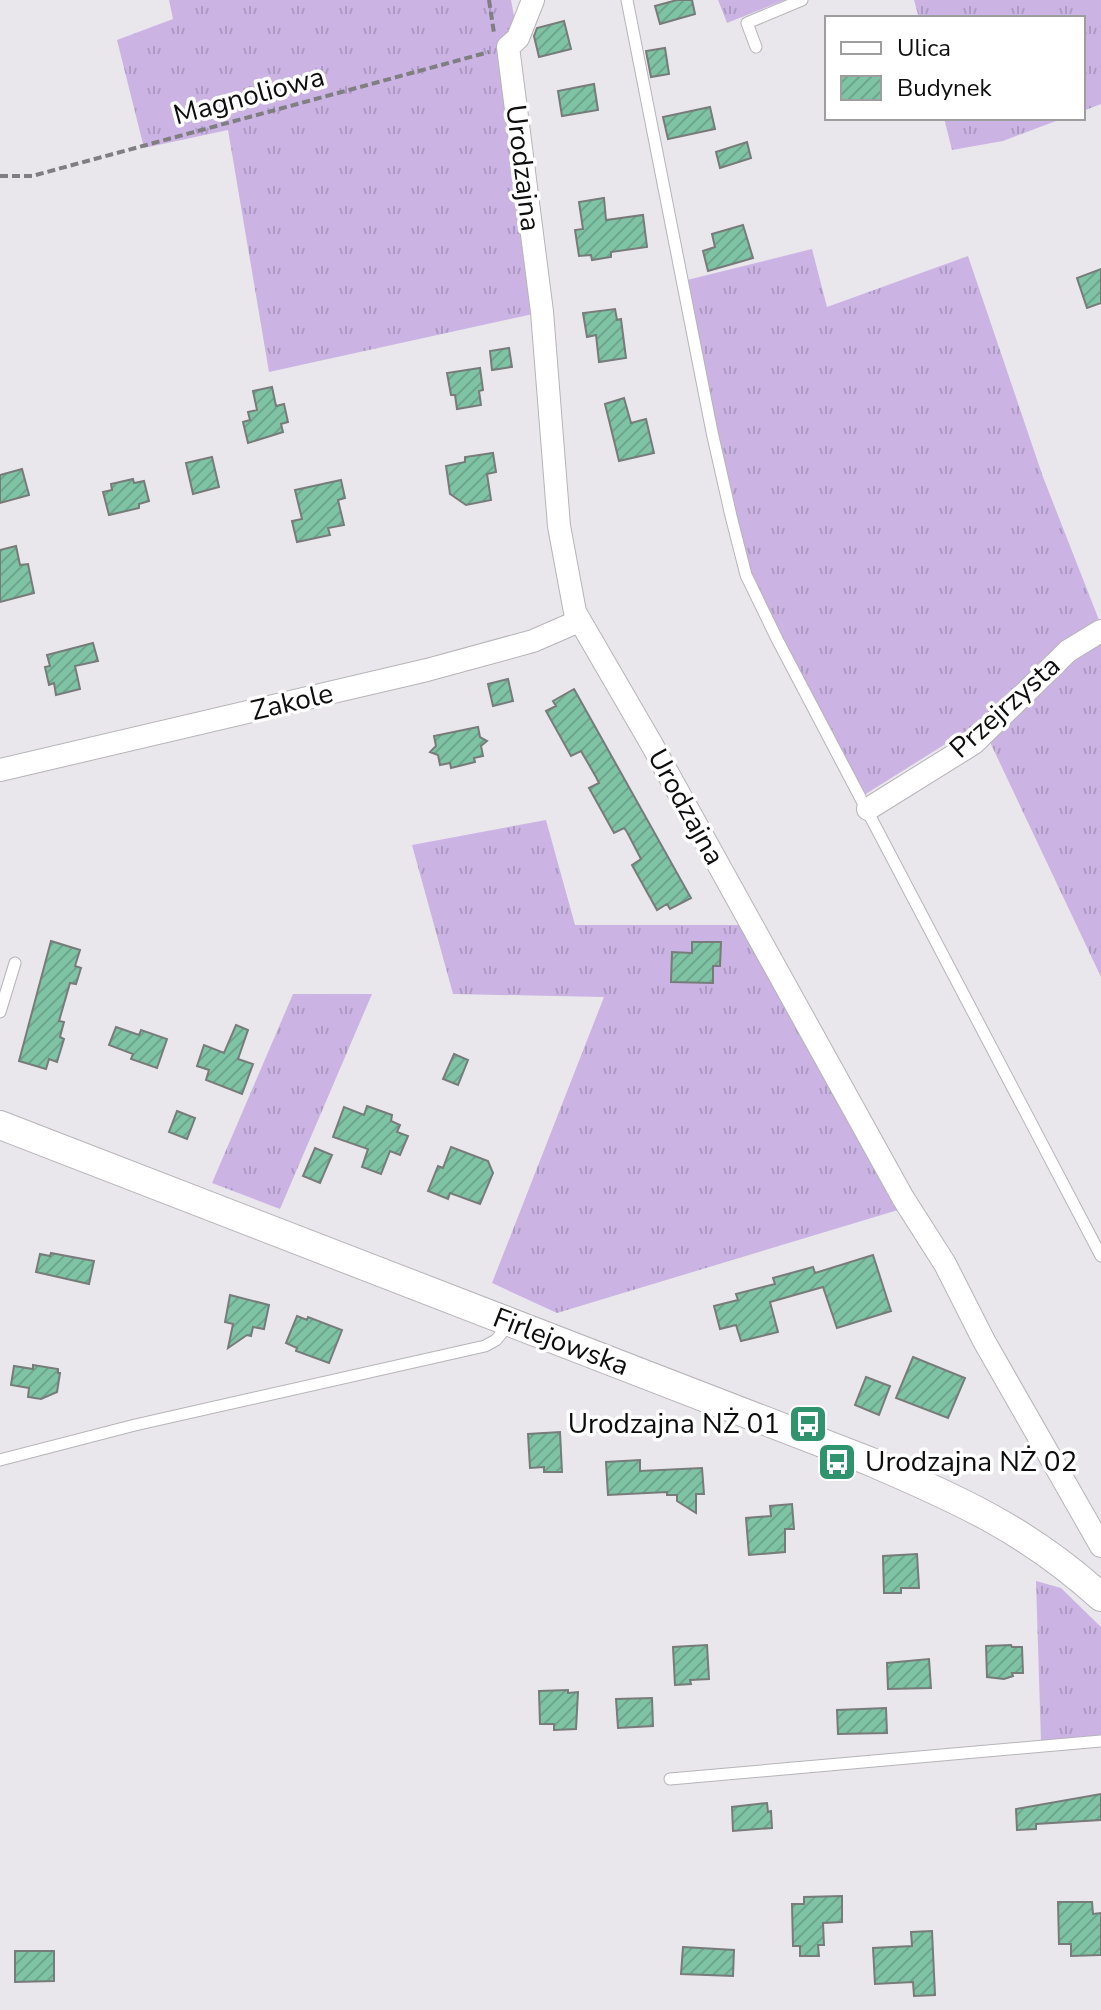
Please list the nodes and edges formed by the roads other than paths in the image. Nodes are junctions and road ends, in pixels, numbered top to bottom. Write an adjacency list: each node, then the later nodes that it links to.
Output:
1 (533, 0): 5 (street, Urodzajna)
2 (627, 0): 8 (lane)
3 (802, 0): 4 (lane)
4 (756, 47)
5 (579, 621): 7 (street, Zakole); 15 (street, Urodzajna)
6 (1101, 631): 8 (street, Przejrzysta)
7 (0, 770)
8 (868, 809): 12 (lane)
9 (15, 963): 10 (lane)
10 (0, 1012)
11 (0, 1125): 13 (street, Firlejowska)
12 (1101, 1256)
13 (511, 1322): 14 (lane); 16 (street, Firlejowska)
14 (0, 1460)
15 (1101, 1546)
16 (1101, 1597)
17 (1101, 1741): 18 (lane)
18 (670, 1779)

